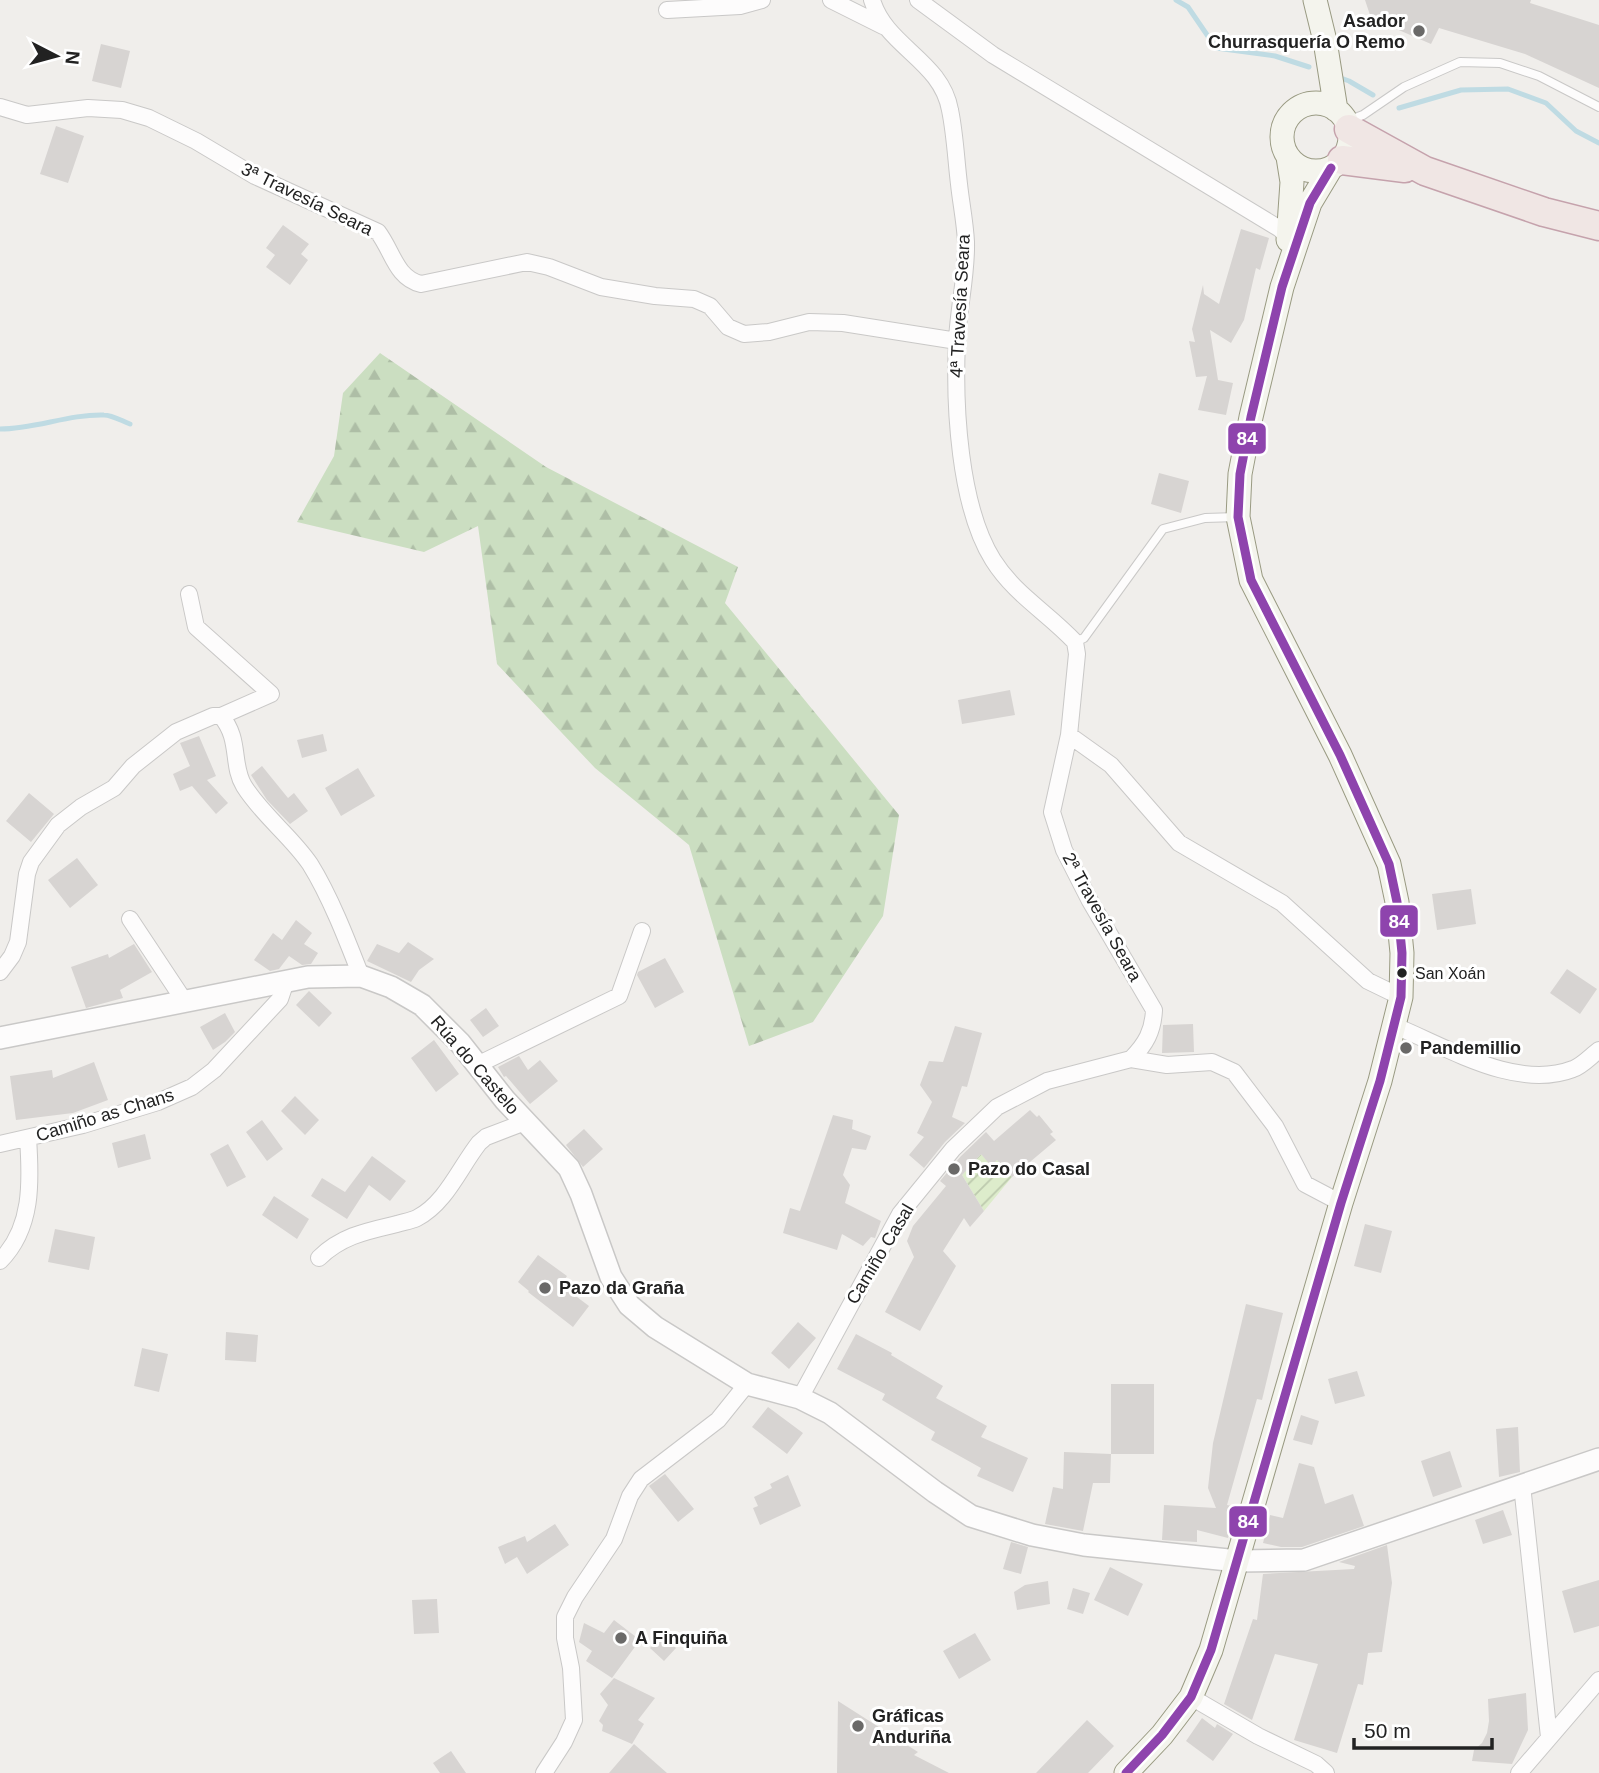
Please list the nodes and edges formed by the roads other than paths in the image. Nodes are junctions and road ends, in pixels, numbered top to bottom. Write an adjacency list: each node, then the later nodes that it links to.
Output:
1 (762, 0): 6 (street)
2 (831, 0): 7 (street)
3 (872, 0): 7 (street, 4ª Travesía Seara)
4 (918, 0): 17 (street)
5 (1319, 5): 8 (main road)
6 (667, 10)
7 (883, 26): 19 (street, 4ª Travesía Seara)
8 (1325, 41): 9 (main road); 12 (main road)
9 (1309, 104): 12 (main road); 13 (main road)
10 (0, 107): 19 (street, 3ª Travesía Seara)
11 (1599, 107): 12 (lane)
12 (1344, 120): 14 (main road); 15 (highway)
13 (1288, 157): 14 (main road); 17 (main road)
14 (1336, 164): 15 (highway); 18 (main road)
15 (1425, 171): 16 (highway)
16 (1599, 226)
17 (1288, 237): 18 (main road)
18 (1282, 287): 20 (main road)
19 (957, 341): 22 (street, 4ª Travesía Seara)
20 (1238, 516): 22 (lane); 30 (main road)
21 (189, 594): 23 (street)
22 (1075, 642): 24 (street, 2ª Travesía Seara)
23 (221, 716): 27 (street); 28 (street)
24 (1069, 735): 30 (street); 36 (street, 2ª Travesía Seara)
25 (130, 919): 31 (street)
26 (642, 931): 37 (street)
27 (0, 972)
28 (361, 976): 29 (street, Rúa do Castelo); 37 (street, Rúa do Castelo)
29 (286, 981): 31 (street, Rúa do Castelo); 39 (street, Camiño as Chans)
30 (1401, 997): 32 (main road)
31 (185, 1002): 34 (street, Rúa do Castelo)
32 (1395, 1026): 35 (street); 41 (main road)
33 (0, 1032): 34 (street)
34 (0, 1038)
35 (1599, 1050)
36 (1131, 1059): 41 (street); 45 (street, Camiño Casal)
37 (477, 1065): 38 (street, Rúa do Castelo)
38 (526, 1122): 42 (street); 44 (street, Rúa do Castelo)
39 (28, 1138): 40 (street, Camiño as Chans); 43 (street)
40 (0, 1144)
41 (1341, 1203): 48 (main road)
42 (319, 1258)
43 (0, 1261)
44 (747, 1384): 45 (street, Rúa do Castelo); 52 (street)
45 (800, 1398): 48 (street, Rúa do Castelo)
46 (1599, 1459): 47 (street, Rúa do Castelo)
47 (1522, 1485): 48 (street, Rúa do Castelo); 51 (street)
48 (1238, 1561): 50 (main road)
49 (1599, 1679): 51 (street)
50 (1191, 1697): 53 (main road); 54 (street)
51 (1549, 1737): 55 (street)
52 (544, 1773)
53 (1126, 1773)
54 (1326, 1773)
55 (1520, 1773)

